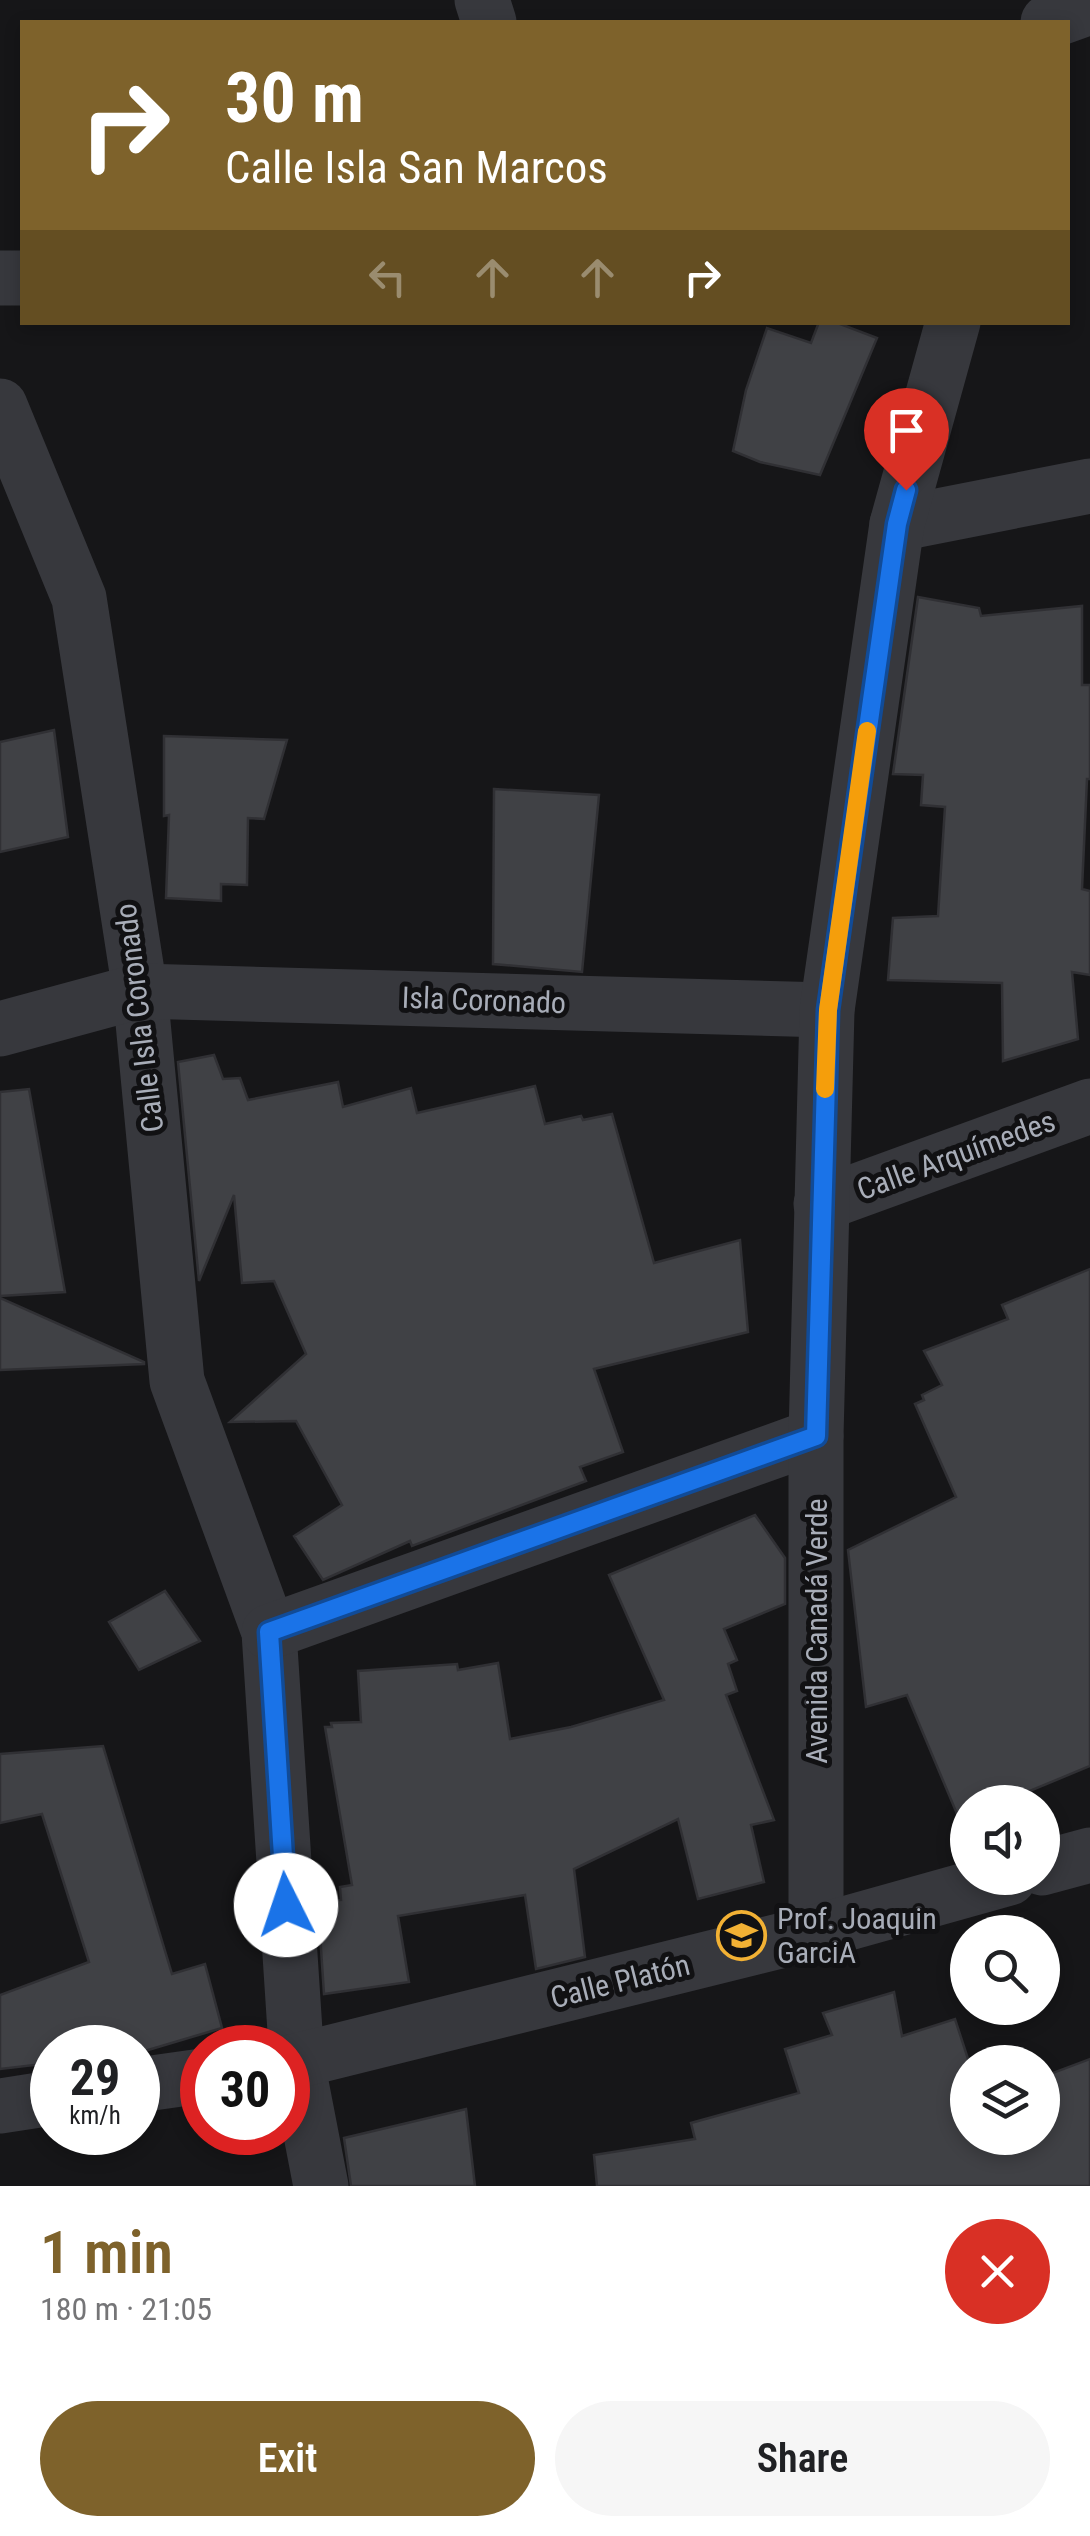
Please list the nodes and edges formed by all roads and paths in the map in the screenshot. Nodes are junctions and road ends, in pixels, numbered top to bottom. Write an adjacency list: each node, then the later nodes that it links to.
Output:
1 (1090, 7): 2 (street)
2 (1054, 20)
3 (952, 325): 6 (street, Avenida Canadá Verde)
4 (0, 406): 7 (street, Calle Isla Coronado)
5 (1090, 486): 6 (street)
6 (897, 524): 8 (street, Avenida Canadá Verde)
7 (140, 991): 8 (street, Isla Coronado); 9 (street, Isla Coronado); 13 (street, Calle Isla Coronado)
8 (828, 1010): 11 (street, Avenida Canadá Verde)
9 (0, 1029)
10 (1090, 1106): 11 (street, Calle Arquímedes)
11 (821, 1204): 12 (street, Avenida Canadá Verde)
12 (816, 1436): 13 (street); 17 (street, Avenida Canadá Verde)
13 (269, 1632): 18 (street, Calle Isla Coronado)
14 (1090, 1855): 15 (street)
15 (1060, 1863)
16 (950, 1895): 17 (street, Calle Platón)
17 (816, 1932): 19 (street, Calle Platón)
18 (290, 2025)
19 (310, 2058)
20 (30, 2101): 21 (street)
21 (0, 2106)
22 (310, 2142): 23 (street, Calle Isla Coronado)
23 (320, 2186)

